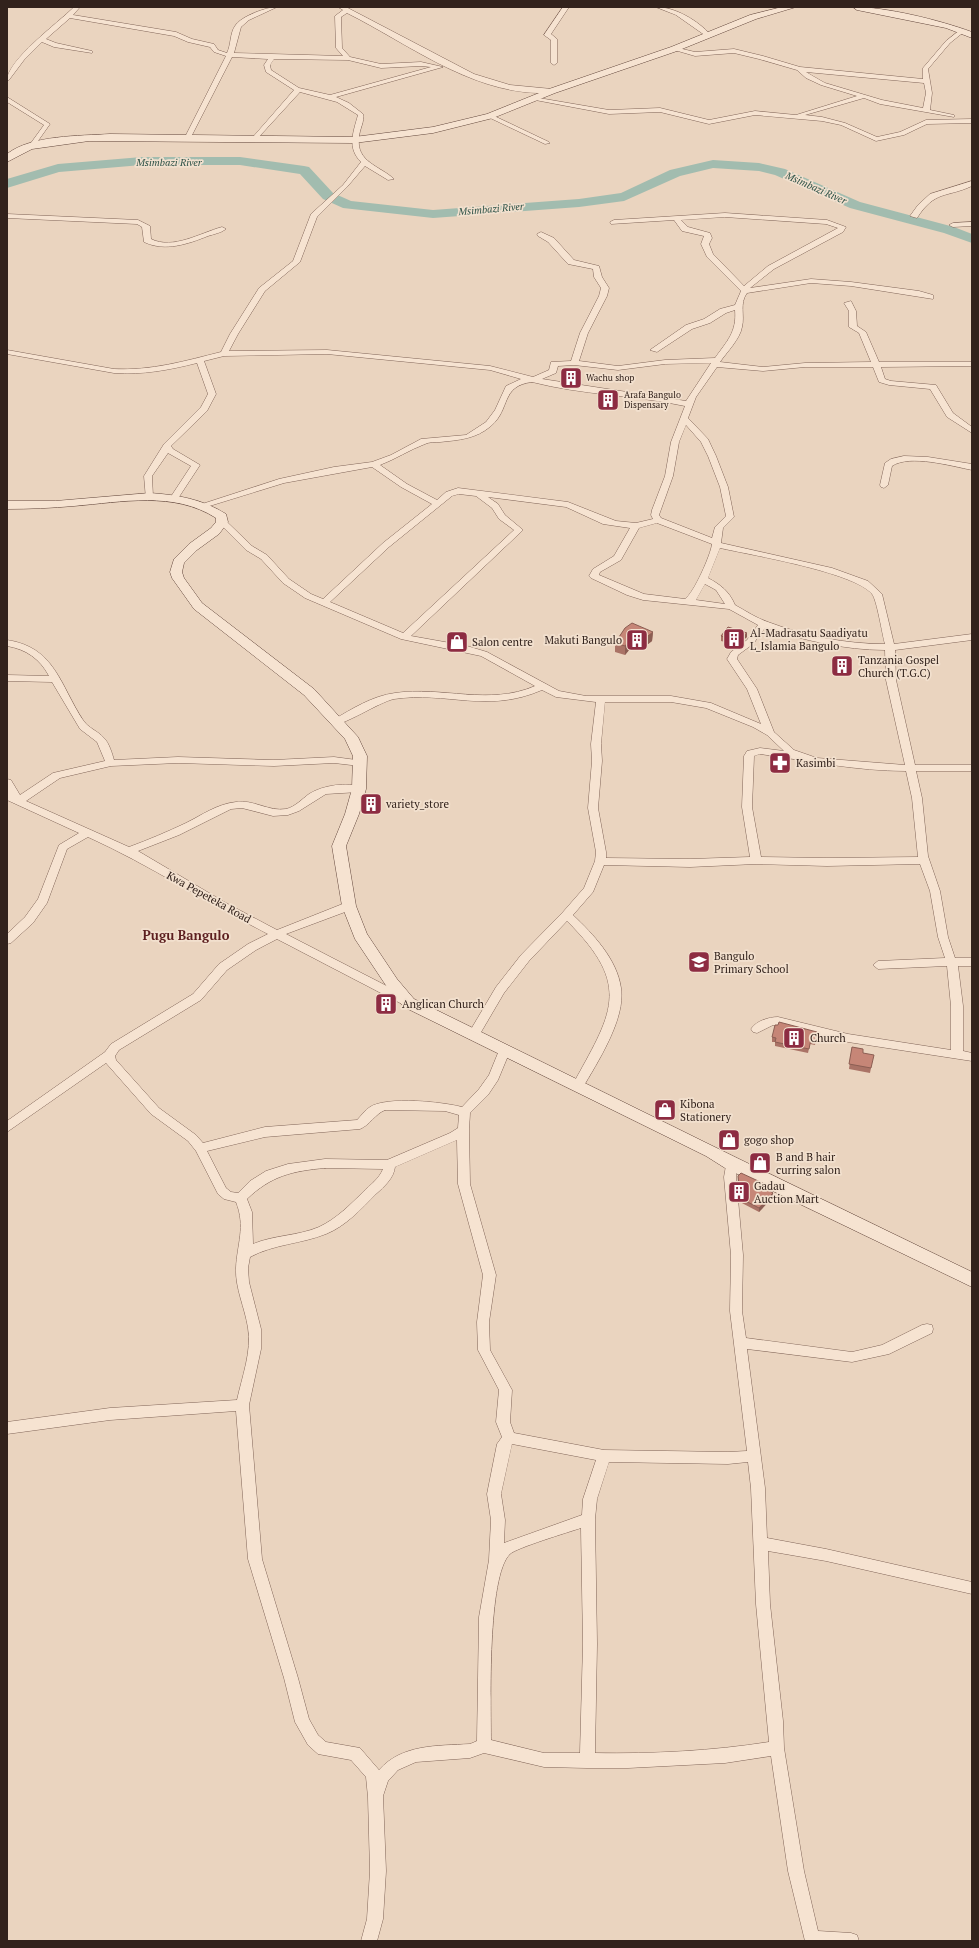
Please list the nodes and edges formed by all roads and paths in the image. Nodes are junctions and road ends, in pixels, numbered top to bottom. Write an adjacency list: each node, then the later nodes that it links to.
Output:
1 (77, 7): 8 (street)
2 (274, 7): 17 (street)
3 (566, 7): 20 (street)
4 (659, 7): 12 (street)
5 (792, 7): 12 (street)
6 (857, 7): 9 (street)
7 (344, 8): 19 (street); 21 (street)
8 (69, 16): 14 (street); 17 (street)
9 (952, 27): 10 (street); 11 (street)
10 (972, 28)
11 (962, 31): 13 (street); 24 (street)
12 (708, 35): 15 (street)
13 (972, 35)
14 (42, 40): 16 (street); 23 (street)
15 (674, 49): 22 (street); 26 (street)
16 (90, 52)
17 (230, 54): 18 (street); 35 (street)
18 (272, 58): 19 (street); 25 (street)
19 (348, 58): 21 (street)
20 (554, 63)
21 (443, 66): 26 (street); 28 (street)
22 (799, 69): 24 (street); 27 (street)
23 (7, 79)
24 (927, 81): 31 (street)
25 (297, 89): 28 (street); 36 (street)
26 (552, 92): 30 (street)
27 (865, 96): 31 (street); 33 (street)
28 (330, 97): 37 (street)
29 (7, 99): 39 (street)
30 (533, 99): 32 (street); 33 (street)
31 (926, 111): 34 (street)
32 (490, 116): 37 (street); 38 (street)
33 (795, 117): 34 (street)
34 (972, 120)
35 (188, 137): 36 (street); 39 (street)
36 (254, 138): 37 (street)
37 (354, 140): 41 (street)
38 (547, 143)
39 (31, 147): 40 (street)
40 (7, 159)
41 (364, 163): 42 (street); 60 (street)
42 (390, 179)
43 (972, 183): 45 (street)
44 (7, 216): 50 (street)
45 (914, 216)
46 (676, 218): 47 (street); 53 (street); 53 (street)
47 (614, 222)
48 (972, 224): 49 (street)
49 (952, 225)
50 (222, 229)
51 (541, 234): 63 (street)
52 (934, 290): 54 (street)
53 (746, 291): 54 (street); 57 (street)
54 (920, 293): 55 (street)
55 (930, 297)
56 (848, 303): 65 (street)
57 (738, 307): 58 (street); 62 (street)
58 (654, 350)
59 (7, 352): 61 (street)
60 (224, 354): 61 (street); 66 (street)
61 (200, 361): 70 (street)
62 (716, 362): 63 (street); 65 (street); 67 (street)
63 (574, 363): 66 (street)
64 (972, 364): 65 (street)
65 (876, 366): 69 (street)
66 (529, 380): 67 (street); 71 (street)
67 (689, 404): 68 (street)
68 (683, 417): 80 (street); 83 (street)
69 (972, 431)
70 (167, 448): 75 (street); 76 (street)
71 (374, 464): 77 (street); 79 (street)
72 (972, 467): 73 (street)
73 (884, 485)
74 (476, 494): 77 (street); 82 (street); 89 (street)
75 (149, 497): 76 (street); 78 (street)
76 (174, 498): 79 (street)
77 (438, 503): 86 (street)
78 (7, 505)
79 (203, 505): 81 (street)
80 (658, 520): 82 (street); 83 (street)
81 (222, 522): 86 (street); 97 (street)
82 (636, 526): 85 (street)
83 (717, 544): 84 (street); 92 (street)
84 (703, 579): 85 (street); 87 (street)
85 (688, 601): 87 (street)
86 (324, 603): 89 (street)
87 (731, 607): 88 (street)
88 (763, 624): 92 (street); 98 (street)
89 (404, 637): 95 (street)
90 (972, 637): 92 (street)
91 (7, 643): 94 (street)
92 (890, 647): 103 (street)
93 (7, 678): 94 (street)
94 (55, 679): 100 (street)
95 (541, 687): 96 (street); 97 (street)
96 (601, 698): 98 (street); 112 (street)
97 (336, 722): 101 (street)
98 (770, 733): 99 (street)
99 (801, 757): 103 (street); 110 (street)
100 (110, 763): 101 (street); 107 (street)
101 (360, 763): 105 (street)
102 (972, 768): 103 (street)
103 (912, 769): 111 (street)
104 (7, 782): 107 (street)
105 (359, 789): 109 (street); 113 (street)
106 (7, 796): 107 (street, Kwa Pepeteka Road)
107 (18, 801): 108 (street, Kwa Pepeteka Road)
108 (86, 833): 109 (street, Kwa Pepeteka Road); 116 (street)
109 (129, 851): 115 (street, Kwa Pepeteka Road)
110 (756, 860): 111 (street); 112 (street)
111 (924, 860): 117 (street)
112 (600, 862): 114 (street)
113 (349, 906): 115 (street); 120 (street)
114 (567, 915): 122 (street); 127 (street)
115 (275, 934): 120 (street, Kwa Pepeteka Road); 124 (street)
116 (7, 940)
117 (953, 961): 118 (street); 119 (street); 125 (street)
118 (972, 962)
119 (878, 965)
120 (409, 1003): 122 (street)
121 (757, 1029): 125 (street)
122 (473, 1036): 123 (street)
123 (504, 1051): 127 (street); 128 (street)
124 (109, 1055): 129 (street); 131 (street)
125 (957, 1056): 126 (street)
126 (972, 1059)
127 (578, 1086): 132 (street)
128 (464, 1112): 130 (street); 131 (street)
129 (7, 1127)
130 (463, 1130): 133 (street); 141 (street)
131 (200, 1148): 134 (street)
132 (731, 1163): 136 (street); 138 (street)
133 (388, 1165): 134 (street); 135 (street)
134 (240, 1198): 135 (street)
135 (246, 1253): 139 (street)
136 (972, 1280)
137 (928, 1329): 138 (street)
138 (741, 1343): 143 (street)
139 (242, 1405): 140 (street); 151 (street)
140 (7, 1428)
141 (509, 1438): 142 (street); 146 (street)
142 (604, 1456): 143 (street); 144 (street)
143 (754, 1456): 145 (street)
144 (588, 1519): 146 (street); 150 (street)
145 (760, 1543): 147 (street); 149 (street)
146 (496, 1560): 148 (street)
147 (972, 1588)
148 (484, 1746): 150 (street); 151 (street)
149 (777, 1748): 150 (street); 152 (street)
150 (587, 1760)
151 (376, 1798): 153 (street)
152 (812, 1939): 154 (street)
153 (369, 1941)
154 (851, 1941)

